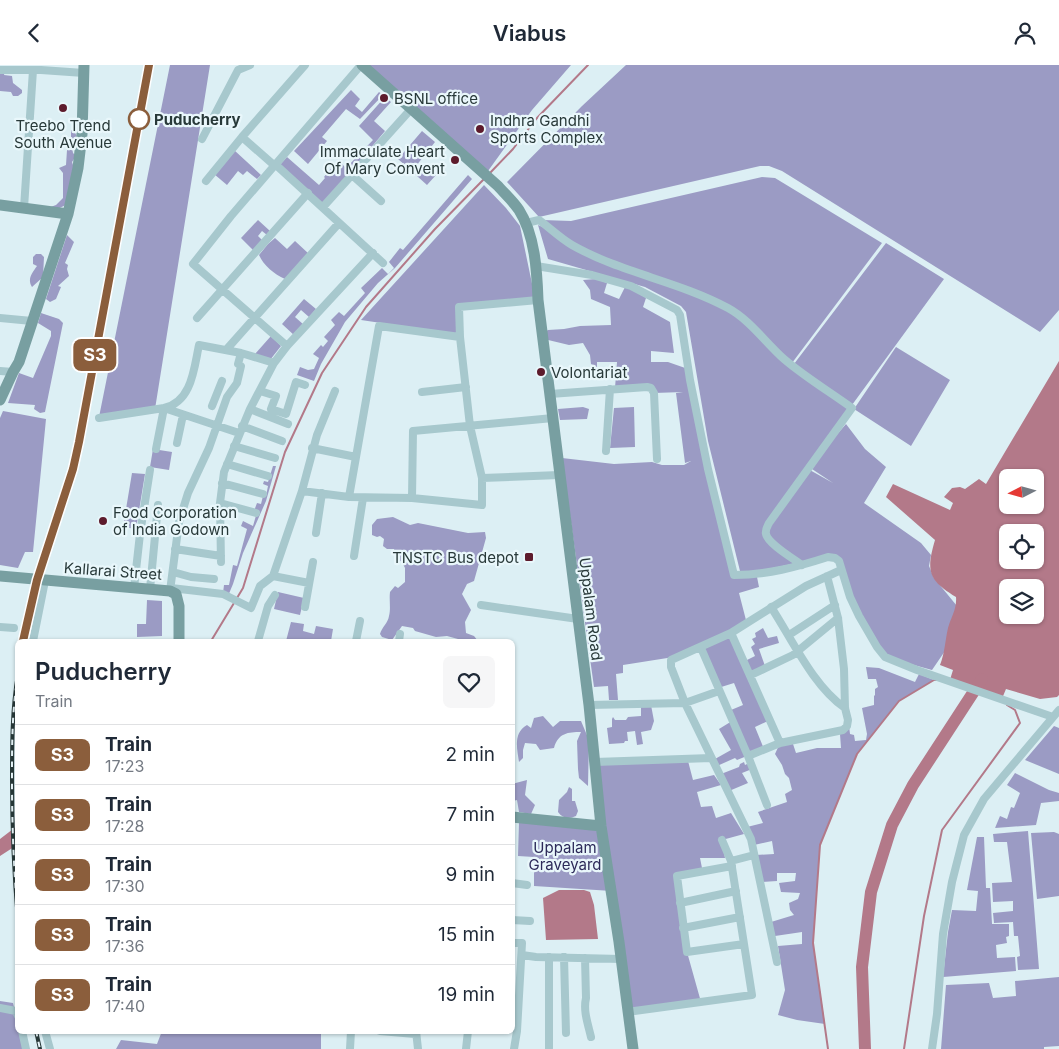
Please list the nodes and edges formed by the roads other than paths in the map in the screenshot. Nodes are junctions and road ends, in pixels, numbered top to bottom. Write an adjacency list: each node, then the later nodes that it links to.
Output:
1 (250, 65): 9 (street)
2 (305, 65): 8 (street)
3 (362, 65): 7 (main road, Uppalam Road); 10 (street)
4 (38, 68): 5 (street); 6 (street); 17 (street)
5 (84, 69): 18 (main road)
6 (0, 70)
7 (412, 108): 11 (street); 20 (main road, Uppalam Road)
8 (242, 137): 10 (street); 12 (street)
9 (202, 139)
10 (275, 165): 13 (street); 24 (street)
11 (352, 175): 14 (street); 16 (street)
12 (206, 181)
13 (308, 193): 16 (street); 24 (street)
14 (381, 201)
15 (0, 205): 17 (main road)
16 (323, 207): 19 (street)
17 (24, 208): 18 (main road)
18 (68, 213): 29 (main road)
19 (339, 223): 21 (street); 28 (street)
20 (526, 223): 23 (main road, Uppalam Road); 86 (street)
21 (373, 253): 22 (street); 31 (street)
22 (384, 263)
23 (536, 266): 25 (main road, Uppalam Road); 86 (street)
24 (222, 291): 27 (street); 28 (street)
25 (538, 300): 30 (street); 45 (main road, Uppalam Road)
26 (0, 318): 29 (street)
27 (197, 318)
28 (254, 318): 31 (street); 32 (street)
29 (32, 321): 36 (main road)
30 (460, 337): 39 (street); 64 (street)
31 (287, 346): 34 (street)
32 (226, 350): 33 (street); 49 (street)
33 (240, 353): 34 (street); 46 (street)
34 (274, 363): 42 (street)
35 (0, 371): 36 (street)
36 (13, 372): 47 (main road)
37 (222, 381): 41 (street)
38 (305, 385): 42 (street)
39 (466, 387): 44 (street); 56 (street)
40 (610, 389): 45 (street); 63 (street); 66 (street)
41 (218, 391): 46 (street); 48 (street)
42 (260, 391): 50 (street)
43 (335, 391): 61 (street)
44 (422, 392)
45 (550, 394): 53 (main road, Uppalam Road)
46 (229, 395): 55 (street)
47 (0, 400)
48 (212, 406)
49 (164, 408): 51 (street); 52 (street); 62 (street)
50 (250, 409): 54 (street); 57 (street)
51 (183, 415): 55 (street); 59 (street)
52 (99, 418)
53 (552, 418): 56 (street); 69 (main road, Uppalam Road)
54 (288, 424)
55 (217, 425): 57 (street); 83 (street)
56 (470, 427): 71 (street); 78 (street)
57 (240, 429): 58 (street); 60 (street)
58 (282, 441)
59 (177, 443)
60 (234, 446): 65 (street); 67 (street)
61 (312, 448): 64 (street); 73 (street)
62 (156, 449)
63 (606, 451)
64 (356, 457): 76 (street)
65 (275, 458)
66 (657, 459)
67 (227, 464): 70 (street); 72 (street)
68 (150, 470): 95 (street)
69 (560, 475): 71 (street); 106 (main road, Uppalam Road)
70 (268, 476)
71 (482, 478): 78 (street)
72 (222, 483): 75 (street); 79 (street)
73 (302, 491): 74 (street); 90 (street)
74 (322, 493): 76 (street); 82 (street)
75 (263, 494)
76 (349, 497): 77 (street)
77 (363, 498): 78 (street); 84 (street)
78 (412, 498)
79 (220, 503): 81 (street); 83 (street)
80 (158, 505): 96 (street)
81 (256, 513)
82 (316, 533)
83 (175, 549): 88 (street)
84 (354, 556)
85 (312, 561): 94 (street)
86 (802, 565): 87 (street)
87 (841, 569): 91 (street); 123 (street)
88 (173, 572): 92 (street); 97 (street)
89 (0, 576): 93 (main road, Kallarai Street)
90 (273, 576): 94 (street); 99 (street)
91 (826, 576): 101 (street); 104 (street)
92 (214, 579)
93 (45, 581): 95 (main road, Kallarai Street); 112 (street)
94 (309, 583): 103 (street)
95 (134, 588): 96 (main road, Kallarai Street)
96 (150, 589): 97 (main road, Kallarai Street)
97 (170, 589): 99 (street); 113 (main road, Kallarai Street)
98 (276, 595): 102 (street)
99 (252, 605): 102 (street)
100 (481, 605): 106 (street)
101 (835, 605): 105 (street); 111 (street)
102 (268, 606): 114 (street)
103 (305, 607)
104 (772, 607): 110 (street); 111 (street)
105 (838, 618): 117 (street); 122 (street)
106 (578, 619): 121 (main road, Uppalam Road)
107 (360, 621): 115 (street)
108 (0, 627): 109 (street)
109 (14, 628)
110 (731, 633): 116 (street); 118 (street)
111 (789, 635): 117 (street)
112 (33, 639)
113 (179, 639)
114 (259, 639)
115 (356, 639)
116 (701, 648): 119 (street); 120 (street)
117 (798, 651): 118 (street); 122 (street)
118 (751, 675): 124 (street)
119 (719, 691): 120 (street); 125 (street)
120 (685, 703): 121 (street); 126 (street)
121 (589, 705): 127 (main road, Uppalam Road)
122 (845, 708): 124 (street)
123 (1056, 713): 168 (street)
124 (780, 743): 125 (street)
125 (748, 756): 128 (street)
126 (711, 758): 127 (street); 132 (street)
127 (595, 762): 130 (main road, Uppalam Road)
128 (767, 805)
129 (515, 817): 130 (main road)
130 (601, 826): 148 (main road, Uppalam Road)
131 (722, 840): 133 (street)
132 (754, 855): 133 (street); 149 (street)
133 (732, 863): 136 (street); 137 (street)
134 (515, 883): 135 (street)
135 (528, 885)
136 (736, 891): 137 (street); 138 (street)
137 (680, 903): 141 (street)
138 (740, 917): 141 (street); 143 (street)
139 (515, 920): 140 (street)
140 (530, 921)
141 (683, 928): 143 (street)
142 (515, 943): 144 (street)
143 (744, 944): 152 (street)
144 (522, 955): 145 (street); 166 (street)
145 (549, 957): 146 (street); 160 (street)
146 (564, 957): 147 (street); 153 (street)
147 (585, 957): 148 (street); 159 (street)
148 (621, 959): 152 (main road, Uppalam Road)
149 (777, 962)
150 (0, 1008): 151 (street)
151 (15, 1011)
152 (627, 1012): 167 (main road, Uppalam Road)
153 (566, 1033)
154 (23, 1034): 161 (street)
155 (46, 1034): 162 (street)
156 (351, 1034): 163 (street)
157 (416, 1034): 164 (street)
158 (468, 1034): 165 (street)
159 (591, 1037)
160 (549, 1048)
161 (26, 1049)
162 (50, 1049)
163 (350, 1049)
164 (418, 1049)
165 (466, 1049)
166 (514, 1049)
167 (633, 1049)
168 (932, 1049)

